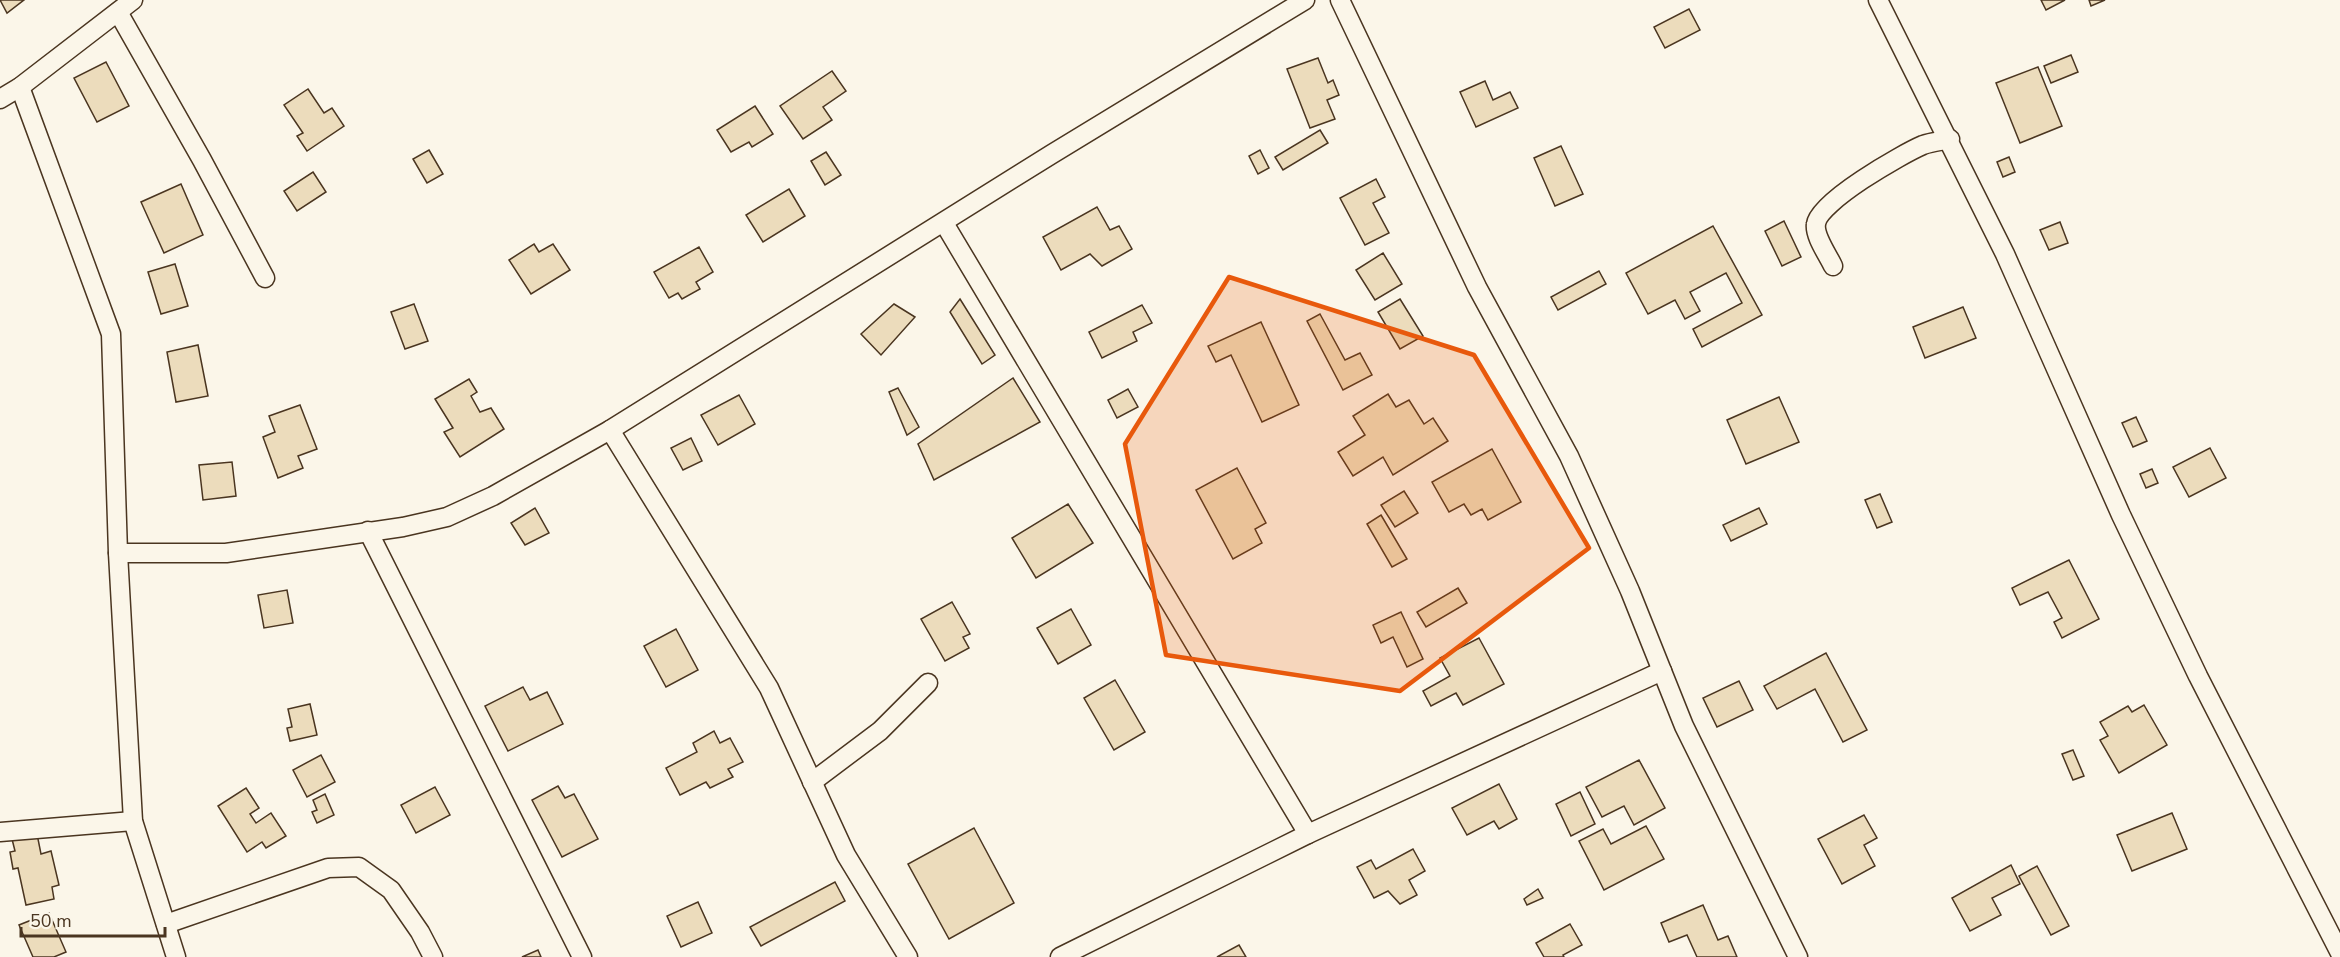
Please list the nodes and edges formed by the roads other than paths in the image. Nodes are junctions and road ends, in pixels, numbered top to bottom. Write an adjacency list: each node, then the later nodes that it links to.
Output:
1 (133, 0): 5 (street)
2 (1305, 0): 9 (street)
3 (1340, 0): 15 (street)
4 (1878, 0): 8 (street)
5 (118, 12): 6 (street); 11 (street)
6 (20, 87): 7 (street); 14 (street)
7 (0, 99)
8 (1950, 138): 10 (street); 22 (street)
9 (944, 223): 12 (street); 20 (street)
10 (1833, 266)
11 (265, 278)
12 (610, 430): 13 (street); 17 (street)
13 (368, 531): 14 (street); 25 (street)
14 (118, 553): 18 (street)
15 (1662, 671): 20 (street); 28 (street)
16 (928, 683): 17 (street)
17 (812, 782): 26 (street)
18 (134, 821): 19 (street); 21 (street)
19 (0, 832)
20 (1308, 834): 27 (street)
21 (166, 924): 23 (street); 24 (street)
22 (2340, 953)
23 (176, 957)
24 (433, 957)
25 (582, 957)
26 (908, 957)
27 (1060, 957)
28 (1798, 957)

